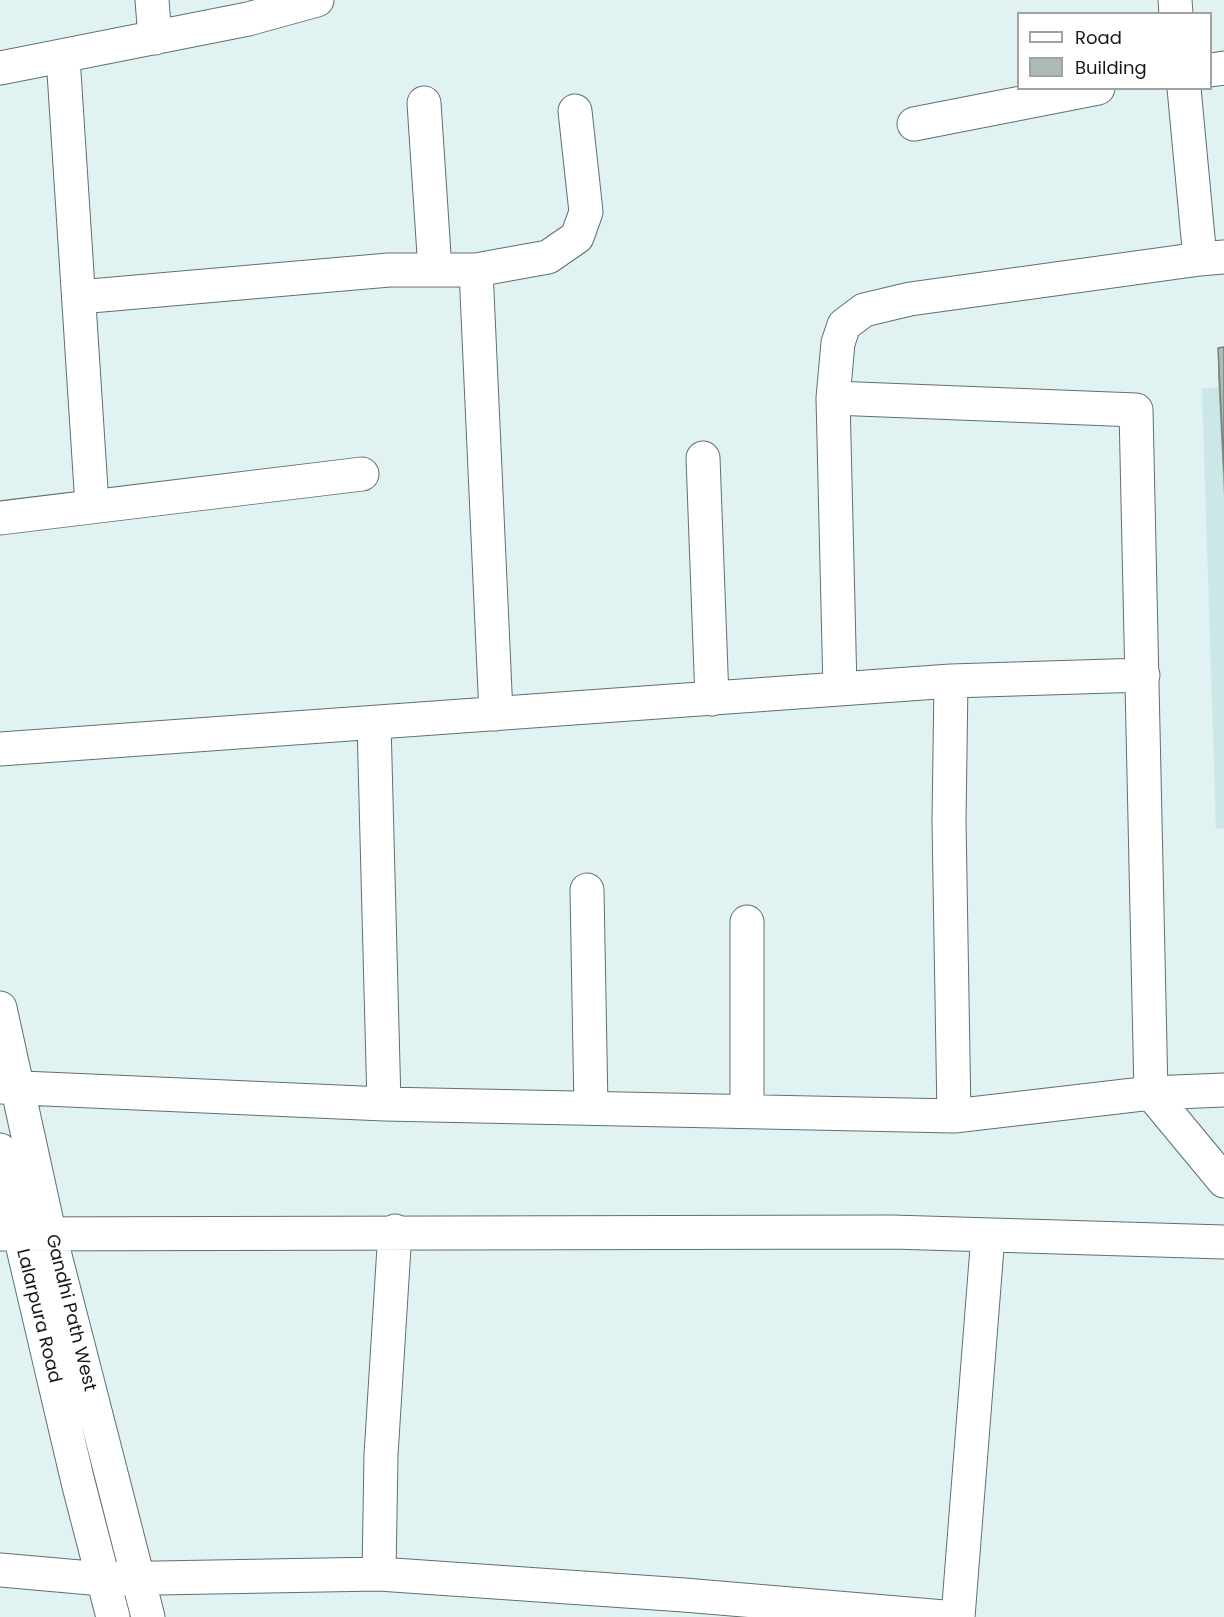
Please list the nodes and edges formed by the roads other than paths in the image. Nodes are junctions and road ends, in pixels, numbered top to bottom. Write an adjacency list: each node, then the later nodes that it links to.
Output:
1 (152, 0): 3 (street)
2 (306, 2): 3 (street)
3 (155, 38): 4 (street)
4 (63, 57): 5 (street); 14 (street)
5 (0, 68)
6 (1088, 90): 10 (street)
7 (1184, 90): 11 (street)
8 (424, 103): 12 (street)
9 (575, 111): 13 (street)
10 (914, 124)
11 (1212, 258): 15 (street)
12 (435, 270): 13 (street); 14 (street)
13 (476, 270): 24 (street)
14 (79, 297): 18 (street)
15 (833, 398): 20 (street); 22 (street)
16 (704, 458): 23 (street)
17 (362, 474): 18 (street)
18 (92, 505): 19 (street)
19 (0, 518)
20 (1143, 675): 21 (street); 32 (street)
21 (951, 681): 22 (street); 36 (street)
22 (840, 689): 23 (street)
23 (712, 699): 24 (street)
24 (496, 714): 25 (street)
25 (374, 723): 26 (street); 33 (street)
26 (0, 749)
27 (586, 890): 34 (street)
28 (747, 922): 35 (street)
29 (0, 1008): 30 (street, Gandhi Path West)
30 (8, 1088): 33 (street); 42 (street, Gandhi Path West)
31 (1224, 1090): 32 (street)
32 (1151, 1093): 36 (street); 38 (street)
33 (384, 1104): 34 (street)
34 (591, 1108): 35 (street)
35 (747, 1111): 36 (street)
36 (954, 1116)
37 (0, 1150): 40 (street, Lalarpura Road)
38 (1224, 1181)
39 (395, 1231): 41 (street); 42 (street); 45 (street)
40 (9, 1234): 42 (street); 46 (street, Lalarpura Road)
41 (988, 1235): 43 (street); 52 (street)
42 (50, 1236): 47 (street, Gandhi Path West)
43 (1224, 1242)
44 (0, 1570): 46 (street)
45 (379, 1574): 47 (street); 48 (street)
46 (102, 1579): 47 (street); 49 (street, Lalarpura Road)
47 (137, 1579): 50 (street, Gandhi Path West)
48 (683, 1606): 51 (street)
49 (113, 1617)
50 (148, 1617)
51 (944, 1617)
52 (958, 1617)

